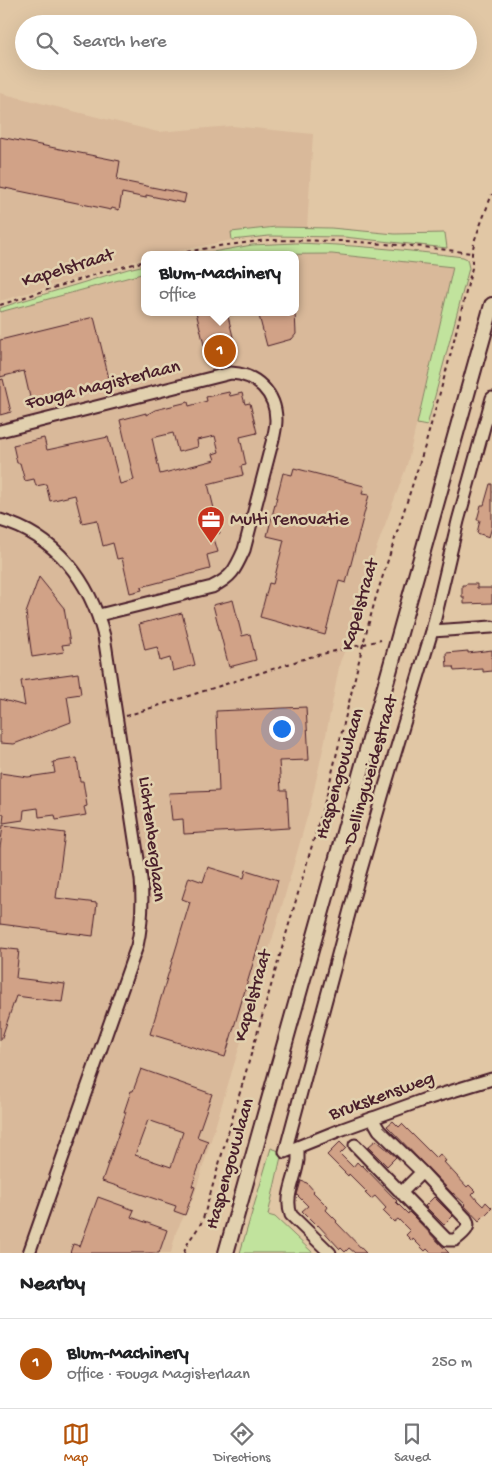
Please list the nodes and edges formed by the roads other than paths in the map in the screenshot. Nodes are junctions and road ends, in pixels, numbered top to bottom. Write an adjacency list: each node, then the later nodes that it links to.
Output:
1 (492, 305): 16 (main road, Haspengouwlaan)
2 (492, 398): 7 (street, Dellingweidestraat)
3 (0, 431): 5 (street, Fouga Magisterlaan)
4 (0, 520): 5 (street, Lichtenberglaan)
5 (99, 615): 15 (street, Lichtenberglaan)
6 (492, 627): 7 (street)
7 (432, 631): 12 (street, Dellingweidestraat)
8 (492, 1079): 9 (street, Brukskensweg)
9 (372, 1118): 11 (street, Brukskensweg); 13 (street)
10 (355, 1145): 14 (street)
11 (298, 1148): 12 (street, Brukskensweg); 17 (street)
12 (285, 1152)
13 (422, 1172): 14 (street); 14 (street)
14 (401, 1193)
15 (29, 1253)
16 (226, 1253)
17 (330, 1253)

